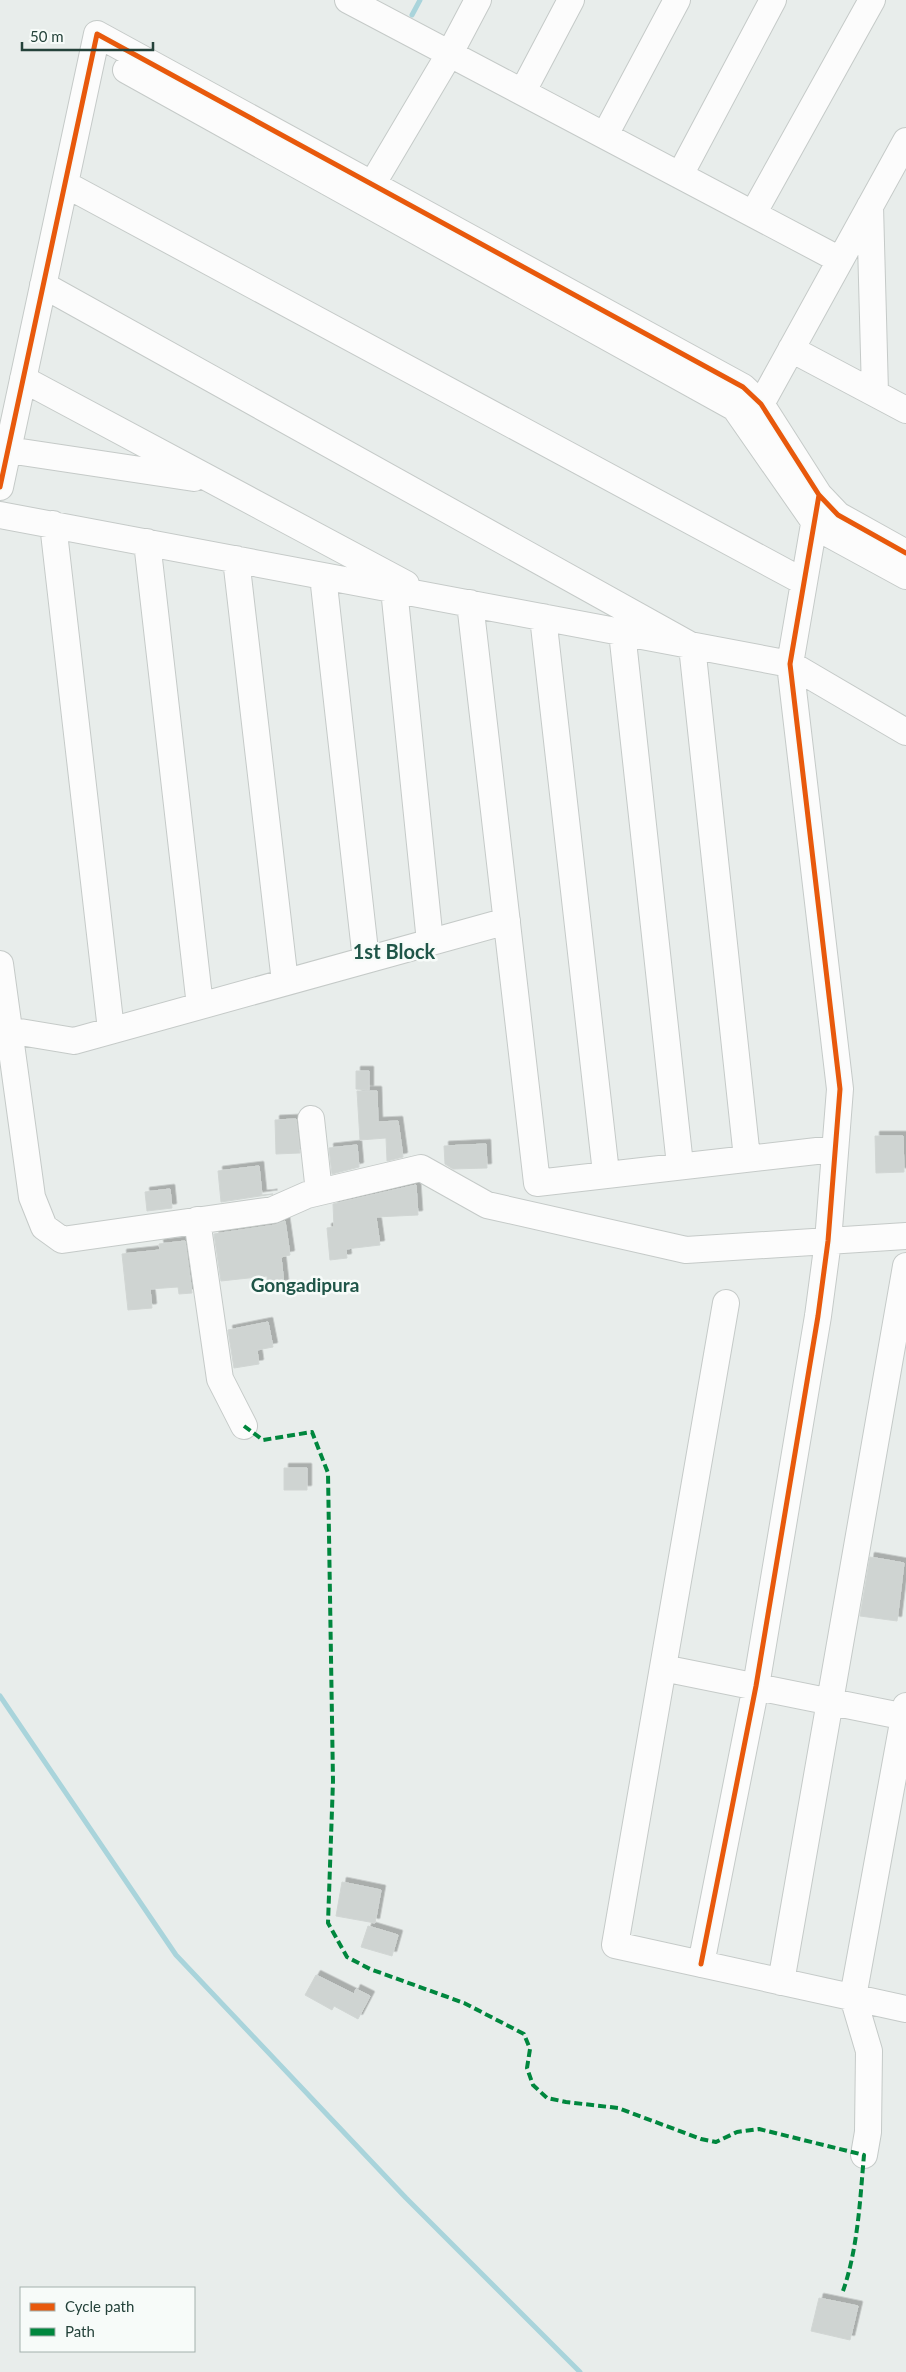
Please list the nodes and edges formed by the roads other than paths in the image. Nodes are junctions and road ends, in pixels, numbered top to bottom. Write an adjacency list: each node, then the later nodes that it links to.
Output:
1 (478, 0): 8 (street)
2 (571, 0): 9 (street)
3 (677, 0): 10 (street)
4 (773, 0): 12 (street)
5 (872, 0): 16 (street)
6 (362, 3): 8 (street)
7 (95, 43): 13 (street); 14 (street); 29 (street)
8 (450, 53): 9 (street); 13 (street)
9 (523, 91): 10 (street)
10 (605, 135): 12 (street)
11 (906, 141): 15 (street)
12 (680, 175): 16 (street)
13 (373, 183): 22 (street)
14 (65, 184): 18 (street); 36 (street)
15 (870, 205): 17 (street); 21 (street)
16 (753, 214): 17 (street)
17 (840, 260): 19 (street)
18 (43, 286): 20 (street); 42 (street)
19 (791, 349): 21 (street); 22 (street)
20 (23, 379): 24 (street); 25 (street)
21 (875, 392): 23 (street)
22 (761, 404): 27 (street)
23 (906, 410)
24 (8, 450): 25 (street); 26 (street)
25 (215, 481): 38 (street)
26 (0, 487)
27 (818, 495): 29 (street); 32 (street)
28 (0, 515): 30 (street)
29 (814, 520): 35 (street); 36 (street)
30 (53, 524): 31 (street); 52 (street)
31 (147, 542): 33 (street); 50 (street)
32 (906, 553)
33 (236, 559): 34 (street); 49 (street)
34 (323, 576): 37 (street); 47 (street)
35 (906, 576)
36 (804, 582): 43 (street)
37 (394, 589): 38 (street); 46 (street)
38 (427, 595): 39 (street)
39 (470, 603): 40 (street); 45 (street)
40 (543, 617): 41 (street); 57 (street)
41 (622, 632): 42 (street); 56 (street)
42 (692, 646): 43 (street); 55 (street)
43 (790, 664): 44 (street); 54 (street)
44 (905, 736)
45 (507, 921): 46 (street); 57 (street)
46 (430, 942): 47 (street)
47 (366, 960): 49 (street)
48 (0, 972): 51 (street)
49 (285, 982): 50 (street)
50 (200, 1006): 52 (street)
51 (8, 1030): 52 (street); 59 (street)
52 (111, 1030)
53 (311, 1119): 58 (street)
54 (834, 1149): 55 (street); 61 (street)
55 (747, 1158): 56 (street)
56 (680, 1165): 57 (street)
57 (606, 1173)
58 (319, 1192): 59 (street); 61 (street)
59 (197, 1220): 64 (street)
60 (906, 1236): 61 (street)
61 (828, 1241): 66 (street)
62 (906, 1266): 67 (street)
63 (726, 1302): 65 (street)
64 (244, 1426)
65 (663, 1668): 66 (street); 69 (street)
66 (756, 1686): 67 (street); 69 (street)
67 (830, 1702): 68 (street); 70 (street)
68 (905, 1713): 71 (street)
69 (701, 1964): 70 (street)
70 (782, 1982): 71 (street)
71 (853, 1997): 72 (street); 73 (street)
72 (906, 2009)
73 (864, 2154)

